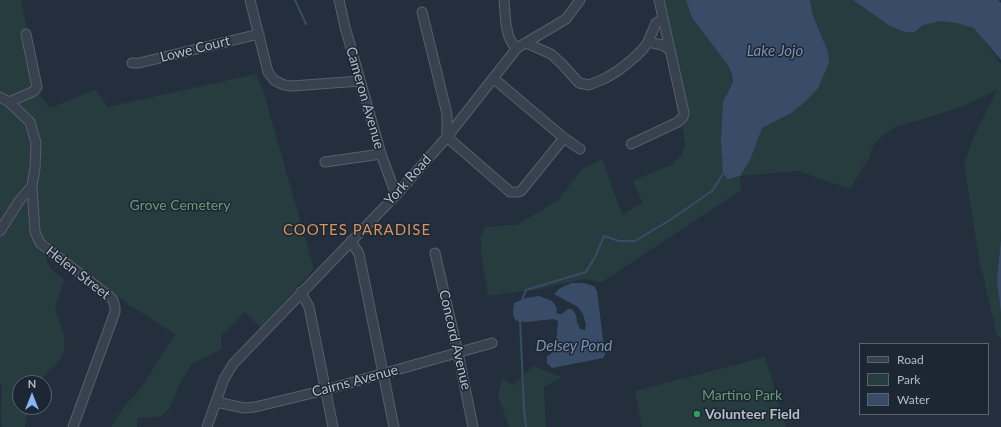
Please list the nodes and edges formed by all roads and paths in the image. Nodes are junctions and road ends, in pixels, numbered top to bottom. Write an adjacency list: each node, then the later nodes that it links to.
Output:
1 (250, 0): 9 (street)
2 (339, 0): 16 (street, Cameron Avenue)
3 (504, 0): 12 (street)
4 (580, 0): 11 (street, York Road)
5 (659, 0): 7 (street)
6 (422, 12): 19 (street)
7 (663, 19): 10 (street); 13 (street)
8 (26, 34): 18 (street)
9 (259, 34): 14 (street, Lowe Court); 16 (street)
10 (648, 42): 11 (street); 13 (street)
11 (526, 43): 12 (street, York Road)
12 (517, 48): 15 (street, York Road)
13 (670, 50): 21 (street)
14 (132, 63)
15 (493, 78): 19 (street, York Road); 20 (street)
16 (360, 81): 23 (street, Cameron Avenue)
17 (0, 97): 18 (street, Helen Street)
18 (9, 102): 25 (street, Helen Street)
19 (447, 137): 20 (street); 26 (street, York Road)
20 (564, 138): 22 (street)
21 (631, 144)
22 (580, 149)
23 (381, 154): 24 (street); 26 (street, Cameron Avenue)
24 (325, 162)
25 (32, 186): 27 (street); 36 (street, Helen Street)
26 (396, 195): 28 (street, York Road)
27 (0, 231)
28 (351, 241): 30 (street, York Road); 33 (street)
29 (435, 253): 32 (street, Concord Avenue)
30 (301, 292): 34 (street); 35 (street, York Road)
31 (492, 343): 32 (street, Cairns Avenue)
32 (458, 353): 33 (street, Cairns Avenue); 40 (street, Concord Avenue)
33 (384, 374): 34 (street, Cairns Avenue); 39 (street)
34 (325, 390): 35 (street, Cairns Avenue); 38 (street)
35 (216, 402): 37 (street, York Road)
36 (73, 427)
37 (206, 427)
38 (333, 427)
39 (394, 427)
40 (473, 427)

